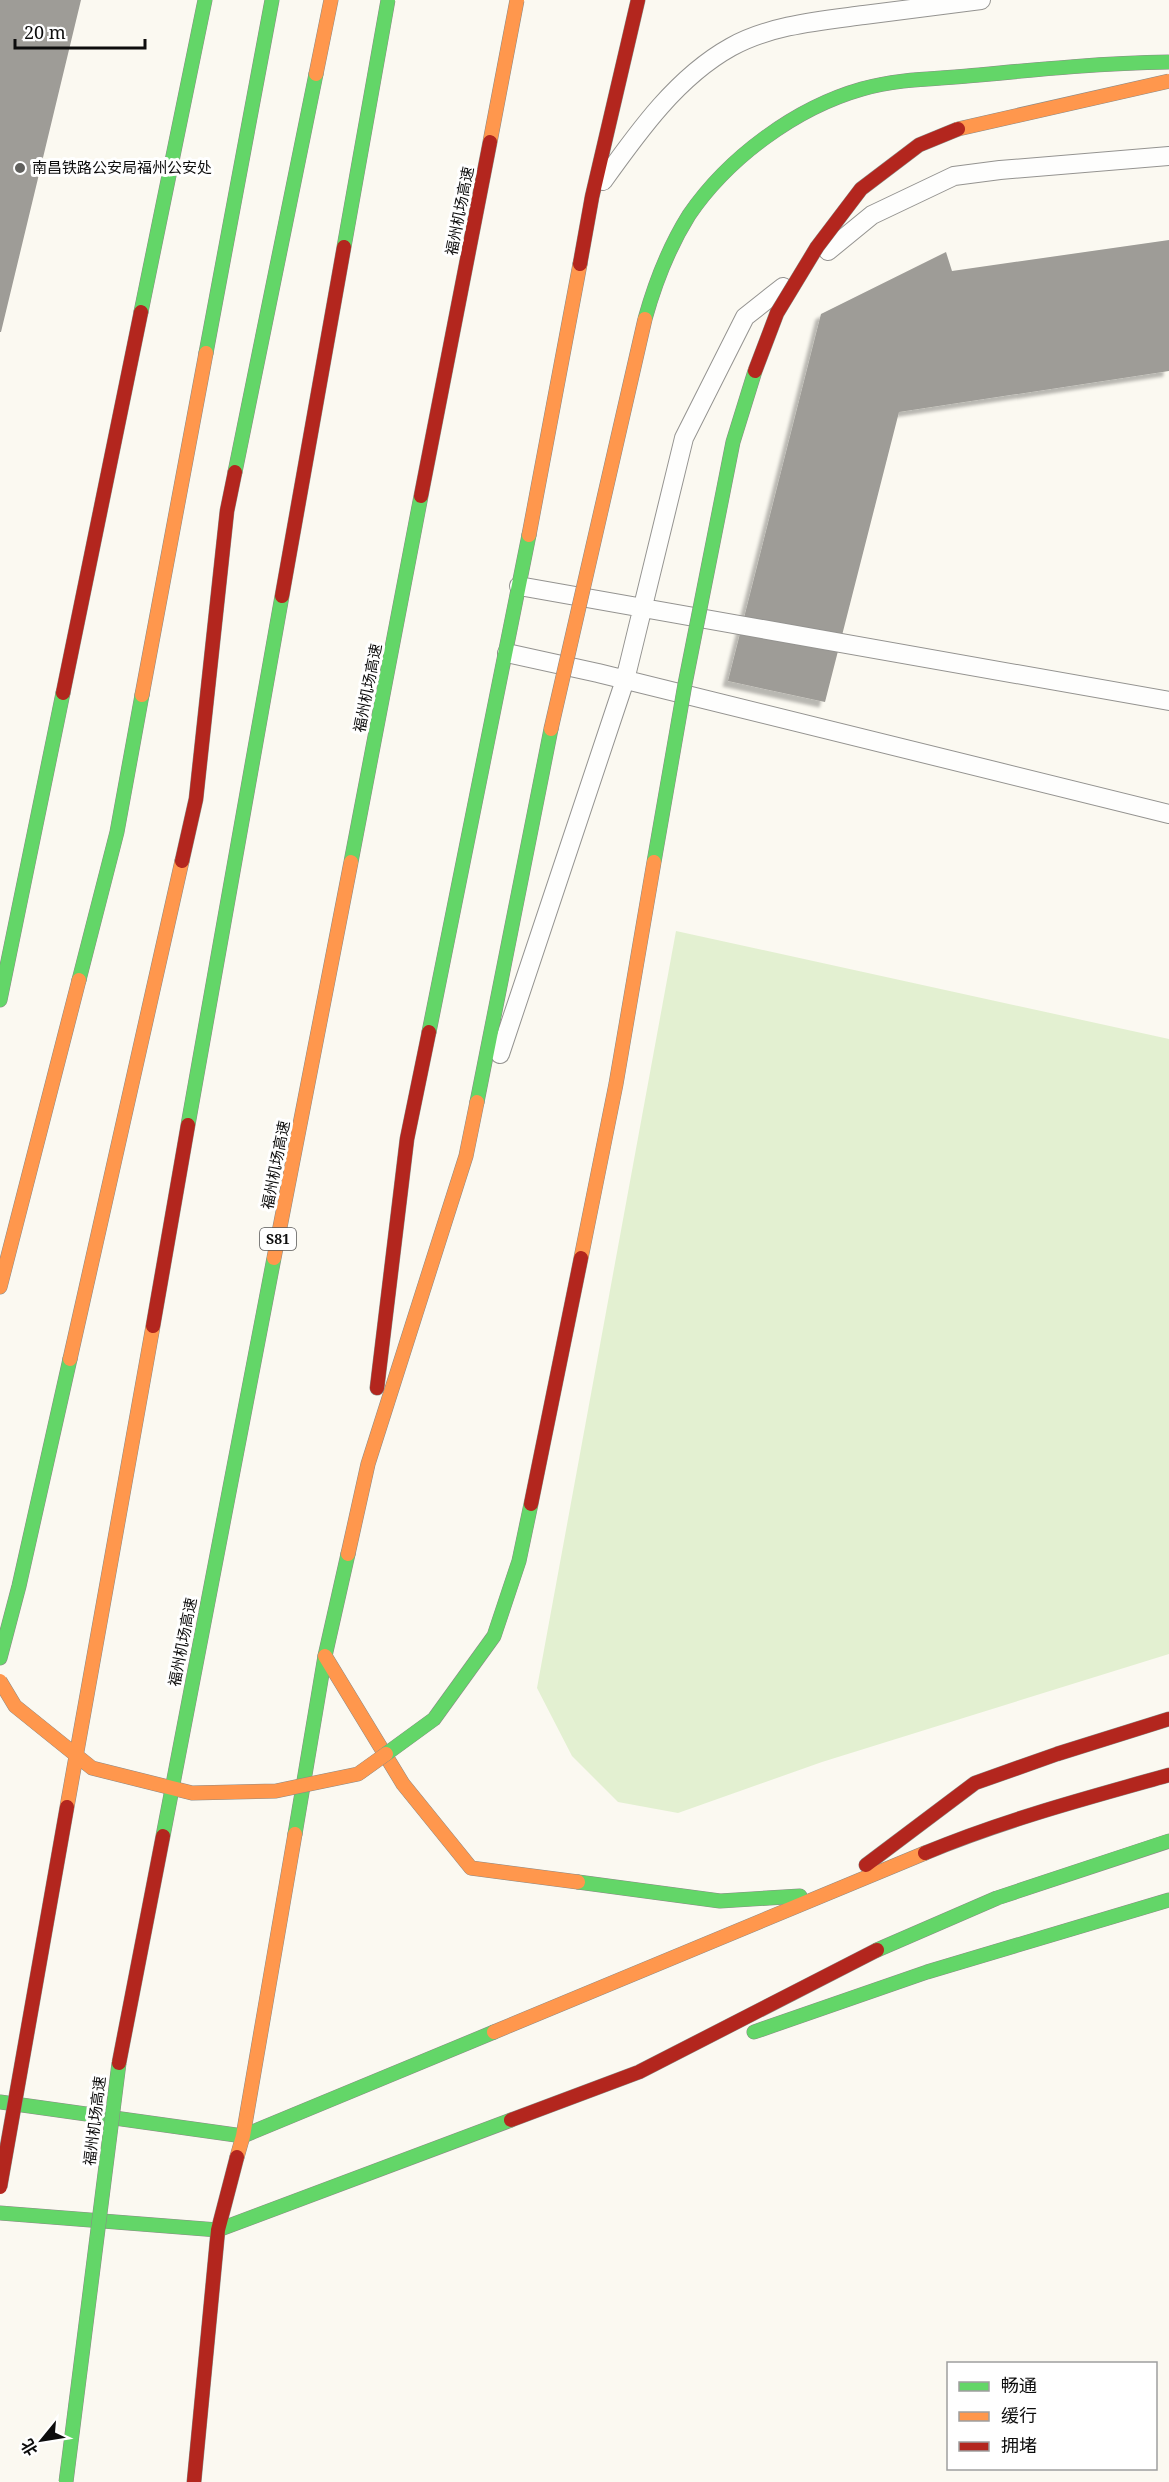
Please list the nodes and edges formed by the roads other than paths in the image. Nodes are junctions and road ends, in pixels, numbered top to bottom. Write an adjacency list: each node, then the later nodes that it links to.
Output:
1 (205, 0): 19 (main road)
2 (272, 0): 21 (main road)
3 (331, 0): 24 (main road)
4 (388, 0): 34 (main road, bridge)
5 (517, 0): 37 (main road, 福州机场高速 / S81, bridge)
6 (652, 0): 8 (lane)
7 (981, 0): 12 (lane)
8 (637, 7): 12 (main road)
9 (1169, 62): 20 (main road, bridge)
10 (1169, 81): 25 (main road, bridge)
11 (1169, 156): 14 (lane)
12 (592, 197): 13 (main road)
13 (519, 586): 14 (lane); 15 (main road)
14 (642, 609): 16 (lane); 17 (lane)
15 (507, 653): 16 (lane); 22 (main road)
16 (625, 680): 18 (lane); 20 (lane)
17 (1169, 701)
18 (1169, 814)
19 (0, 999)
20 (466, 1156): 22 (main road)
21 (0, 1287)
22 (368, 1464): 23 (main road)
23 (325, 1656): 29 (main road); 33 (main road)
24 (0, 1658)
25 (0, 1681)
26 (1169, 1719): 29 (main road)
27 (1169, 1775): 29 (main road)
28 (1169, 1841): 31 (main road)
29 (827, 1895): 33 (main road)
30 (1169, 1900): 31 (main road)
31 (639, 2072): 36 (main road)
32 (0, 2102): 33 (main road)
33 (243, 2136): 36 (main road)
34 (0, 2187)
35 (0, 2213): 36 (main road)
36 (218, 2230): 38 (main road)
37 (66, 2482)
38 (194, 2482)

